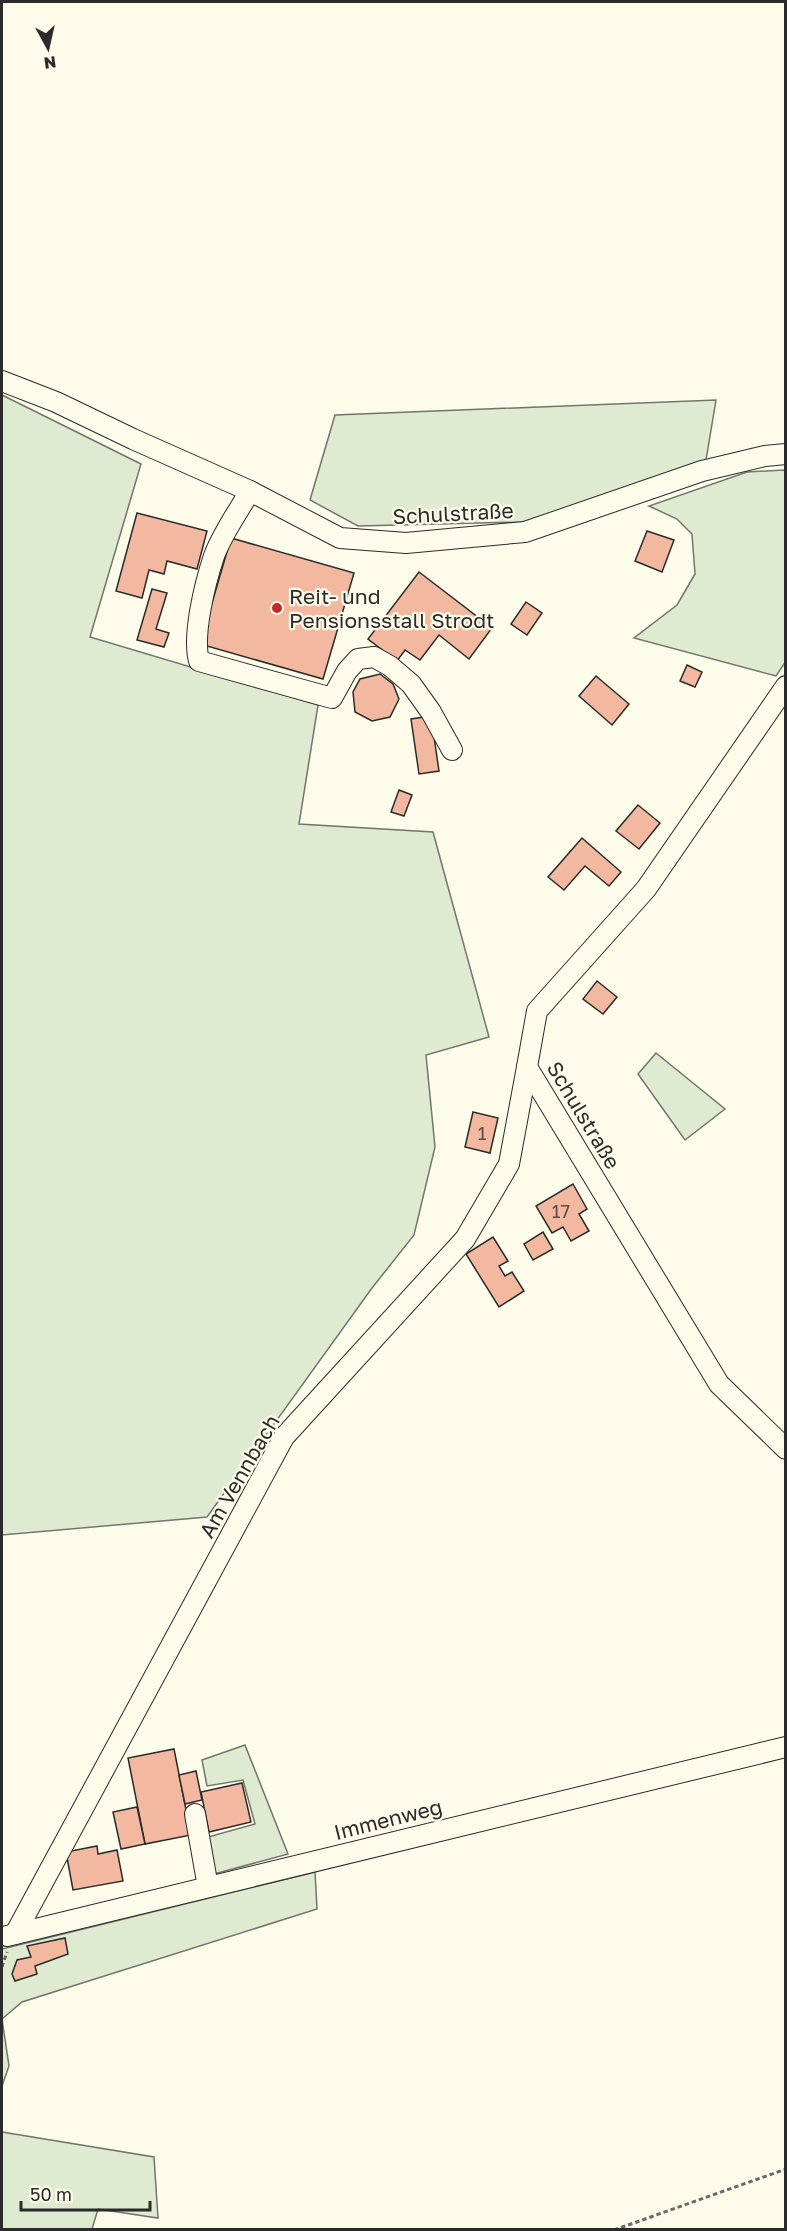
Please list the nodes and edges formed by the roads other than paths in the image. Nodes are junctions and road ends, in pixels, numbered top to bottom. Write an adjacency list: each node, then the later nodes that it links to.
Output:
1 (2, 381): 3 (street, Schulstraße)
2 (786, 454): 3 (street, Schulstraße)
3 (250, 491): 5 (street)
4 (786, 686): 6 (street, Schulstraße)
5 (452, 750)
6 (527, 1067): 7 (street, Schulstraße); 11 (street, Am Vennbach)
7 (786, 1449)
8 (786, 1747): 10 (street, Immenweg)
9 (195, 1814): 10 (street)
10 (208, 1887): 11 (street, Immenweg)
11 (8, 1936)

